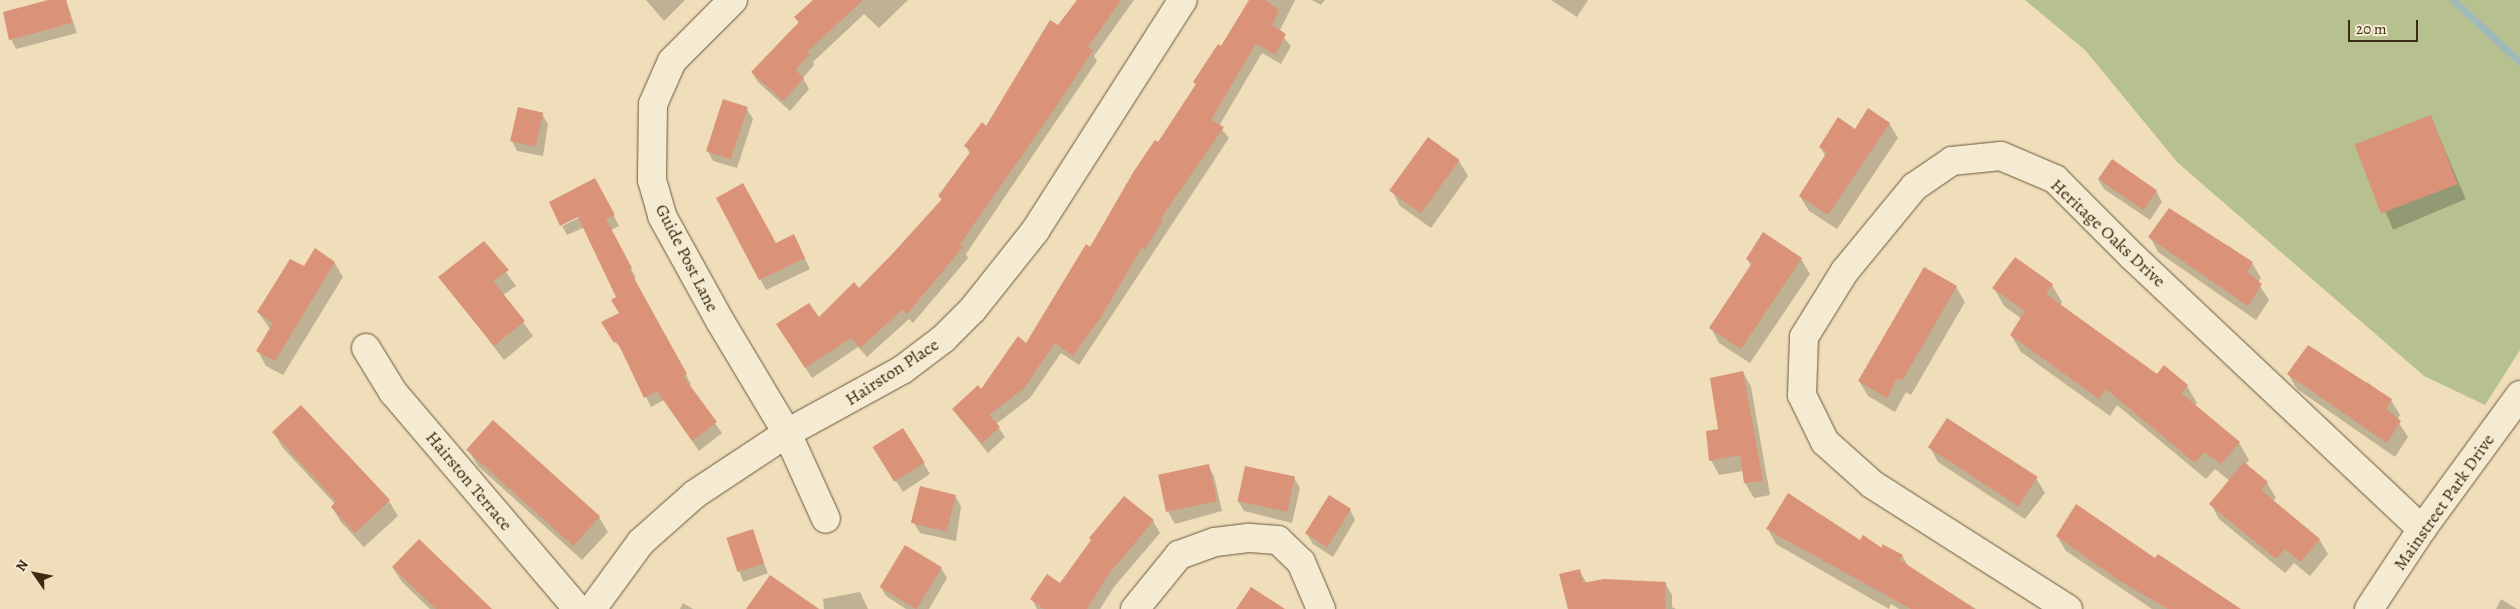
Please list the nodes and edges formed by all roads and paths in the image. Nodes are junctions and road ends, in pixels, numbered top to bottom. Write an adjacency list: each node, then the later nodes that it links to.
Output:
1 (733, 0): 5 (street, Guide Post Lane)
2 (1183, 0): 5 (street, Hairston Place)
3 (366, 348): 8 (street, Hairston Terrace)
4 (2520, 395): 7 (street, Mainstreet Park Drive)
5 (787, 433): 6 (street, Guide Post Lane); 9 (street, Hairston Place)
6 (826, 518)
7 (2422, 529): 12 (street, Heritage Oaks Drive); 13 (street, Mainstreet Park Drive)
8 (578, 609)
9 (592, 609)
10 (1135, 609): 11 (street)
11 (1321, 609)
12 (2068, 609)
13 (2369, 609)

